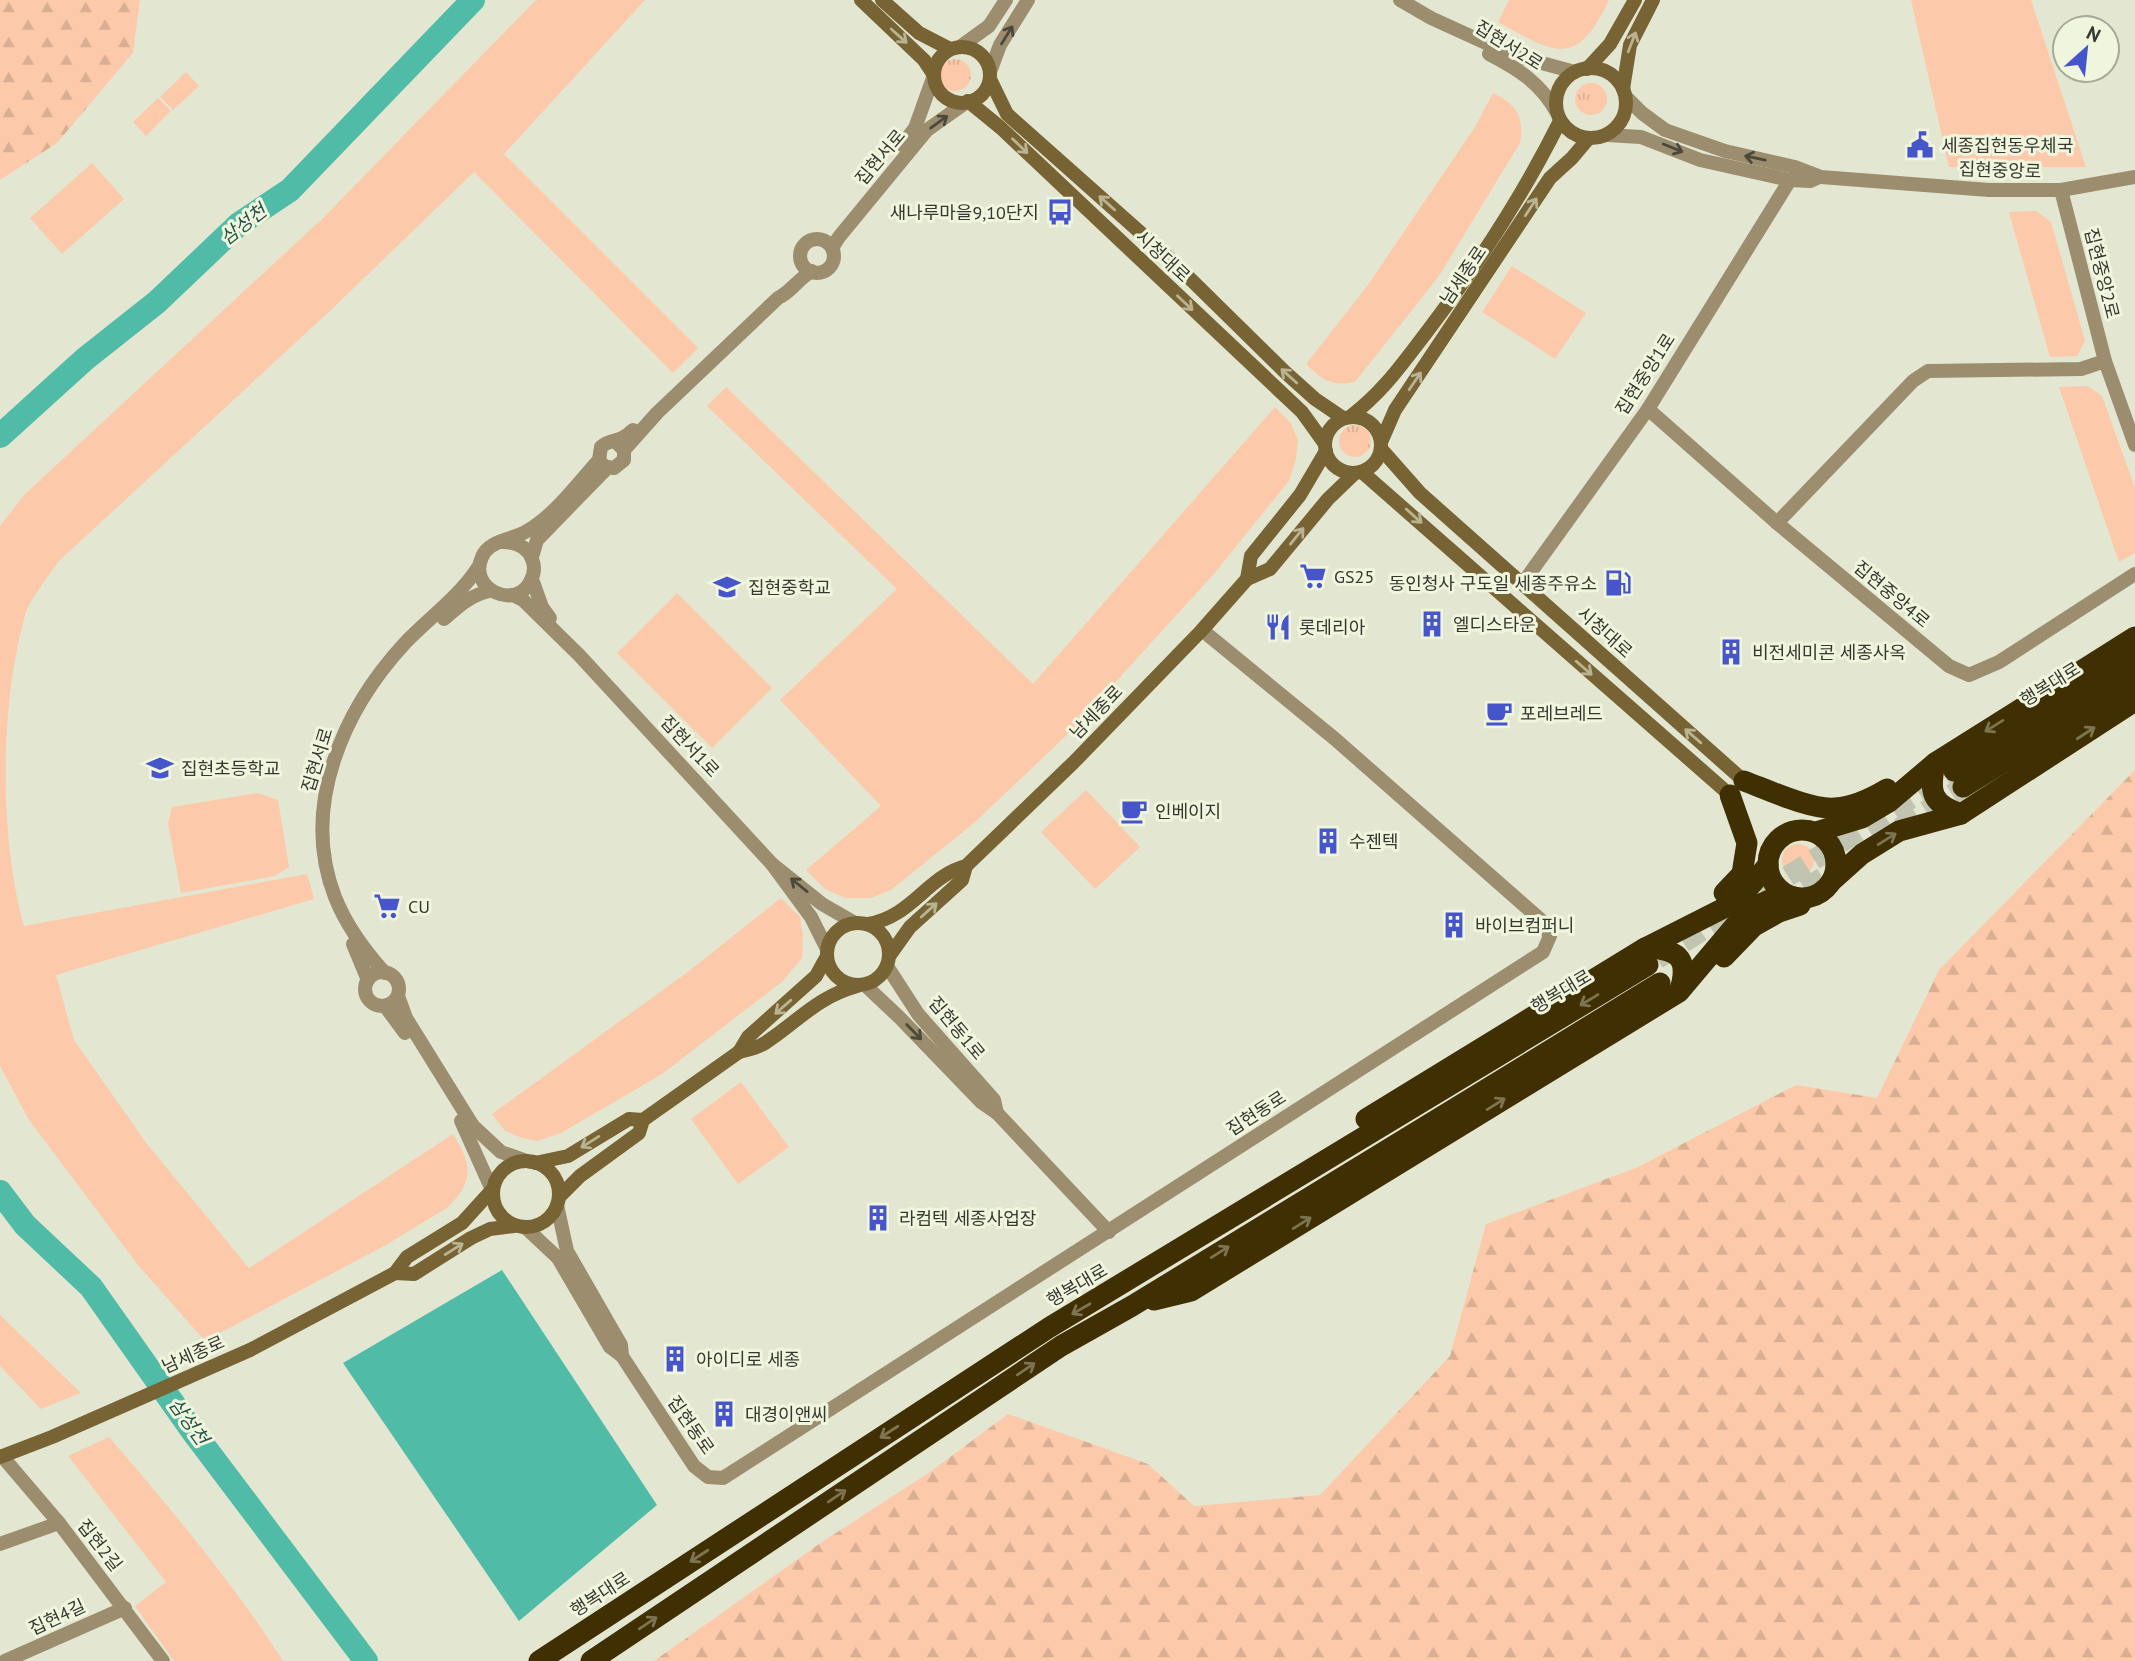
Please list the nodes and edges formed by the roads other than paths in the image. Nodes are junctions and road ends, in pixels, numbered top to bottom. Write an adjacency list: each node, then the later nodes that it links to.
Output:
1 (861, 0): 11 (street, one-way to 11)
2 (882, 0): 9 (street)
3 (1006, 0): 9 (street)
4 (1028, 0): 12 (street, one-way to 4)
5 (1400, 0): 8 (street, 집현서2로)
6 (1635, 0): 10 (street)
7 (1653, 0): 13 (street, one-way to 7)
8 (1431, 18): 10 (street, 집현서2로); 15 (street, 집현서2로)
9 (955, 48): 11 (street); 12 (street)
10 (1581, 70): 13 (street); 15 (street)
11 (934, 75): 14 (street); 22 (street, 집현서로)
12 (990, 76): 14 (street); 26 (street, 시청대로, one-way to 12)
13 (1624, 93): 16 (street); 18 (street, 집현중앙로, one-way to 13)
14 (968, 101): 22 (street, 집현서로, one-way to 14); 30 (street, 시청대로, one-way to 30)
15 (1559, 117): 17 (street); 26 (street, 남세종로)
16 (1606, 135): 17 (street); 20 (street, 집현중앙로, one-way to 20)
17 (1588, 138): 27 (street, 남세종로, one-way to 17)
18 (1821, 177): 20 (street, 집현중앙로); 21 (street, 집현중앙로)
19 (2135, 177): 21 (street, 집현중앙로)
20 (1790, 180): 25 (street, 집현중앙1로)
21 (2062, 190): 24 (street, 집현중앙2로)
22 (828, 244): 23 (street); 23 (street)
23 (806, 266): 29 (street)
24 (2105, 361): 28 (street, 집현중앙2로); 33 (street)
25 (1648, 409): 33 (street, 집현중앙4로); 40 (street, 집현중앙1로)
26 (1347, 417): 27 (street); 30 (street)
27 (1382, 445): 32 (street); 40 (street, 시청대로)
28 (2135, 445)
29 (620, 446): 31 (street); 31 (street)
30 (1325, 448): 32 (street); 39 (street, 남세종로)
31 (603, 464): 34 (street); 35 (street)
32 (1359, 473): 39 (street, 남세종로, one-way to 32); 51 (street, one-way to 51)
33 (1777, 523): 37 (street, 집현중앙4로)
34 (502, 542): 35 (street); 36 (street)
35 (532, 557): 38 (street)
36 (479, 566): 41 (street); 46 (street, 집현서로)
37 (2135, 574)
38 (532, 579): 42 (street); 45 (street, 집현서1로)
39 (1247, 579): 43 (street, 남세종로)
40 (1523, 583): 51 (street, 시청대로, one-way to 40)
41 (490, 591): 42 (street); 46 (street, 집현서로)
42 (513, 595): 45 (street, 집현서1로)
43 (1202, 630): 56 (street, 남세종로); 77 (street, 집현동로)
44 (2135, 638): 50 (highway, one-way to 50)
45 (579, 655): 55 (street, 집현서1로)
46 (394, 659): 60 (street, 집현서로)
47 (2135, 659): 50 (highway, 행복대로)
48 (2135, 680): 50 (highway)
49 (2135, 701): 52 (highway, one-way to 49)
50 (1951, 774): 51 (highway); 52 (highway); 53 (highway)
51 (1737, 788): 53 (highway); 54 (highway); 64 (highway)
52 (1961, 814): 57 (highway, one-way to 52)
53 (1810, 831): 54 (highway); 57 (highway)
54 (1768, 859): 59 (highway); 64 (highway)
55 (772, 864): 61 (street, 집현서1로, one-way to 55); 62 (street, 집현서1로)
56 (966, 866): 61 (street, 남세종로); 63 (street, 남세종로, one-way to 56)
57 (1833, 880): 58 (highway)
58 (1816, 895): 59 (highway); 64 (highway)
59 (1794, 897): 64 (highway)
60 (348, 923): 65 (street, 집현서로); 66 (street, 집현서로)
61 (862, 923): 62 (street); 63 (street)
62 (827, 953): 67 (street); 70 (street, one-way to 70)
63 (889, 961): 67 (street); 71 (street, 집현동1로)
64 (1658, 972): 86 (highway, 행복대로, one-way to 86); 87 (highway, one-way to 64)
65 (385, 973): 66 (street); 68 (street)
66 (368, 980): 69 (street)
67 (861, 985): 70 (street); 71 (street, 집현동1로, one-way to 71)
68 (398, 996): 69 (street); 73 (street)
69 (385, 1006): 74 (street)
70 (739, 1052): 72 (street)
71 (997, 1113): 77 (street, 집현동1로)
72 (643, 1120): 73 (street, one-way to 73); 75 (street)
73 (533, 1162): 74 (street); 75 (street)
74 (492, 1190): 76 (street); 78 (street, 남세종로)
75 (558, 1201): 76 (street); 79 (street, 집현동로)
76 (520, 1227): 78 (street, 남세종로, one-way to 76); 79 (street, 집현동로)
77 (1109, 1231): 79 (street, 집현동로)
78 (395, 1273): 80 (street, 남세종로)
79 (622, 1356)
80 (1, 1456): 81 (street, 집현2길)
81 (59, 1523): 82 (street); 83 (street, 집현2길)
82 (0, 1544)
83 (125, 1608): 84 (street, 집현4길); 85 (street, 집현2길)
84 (5, 1661)
85 (163, 1661)
86 (539, 1661)
87 (591, 1661)

